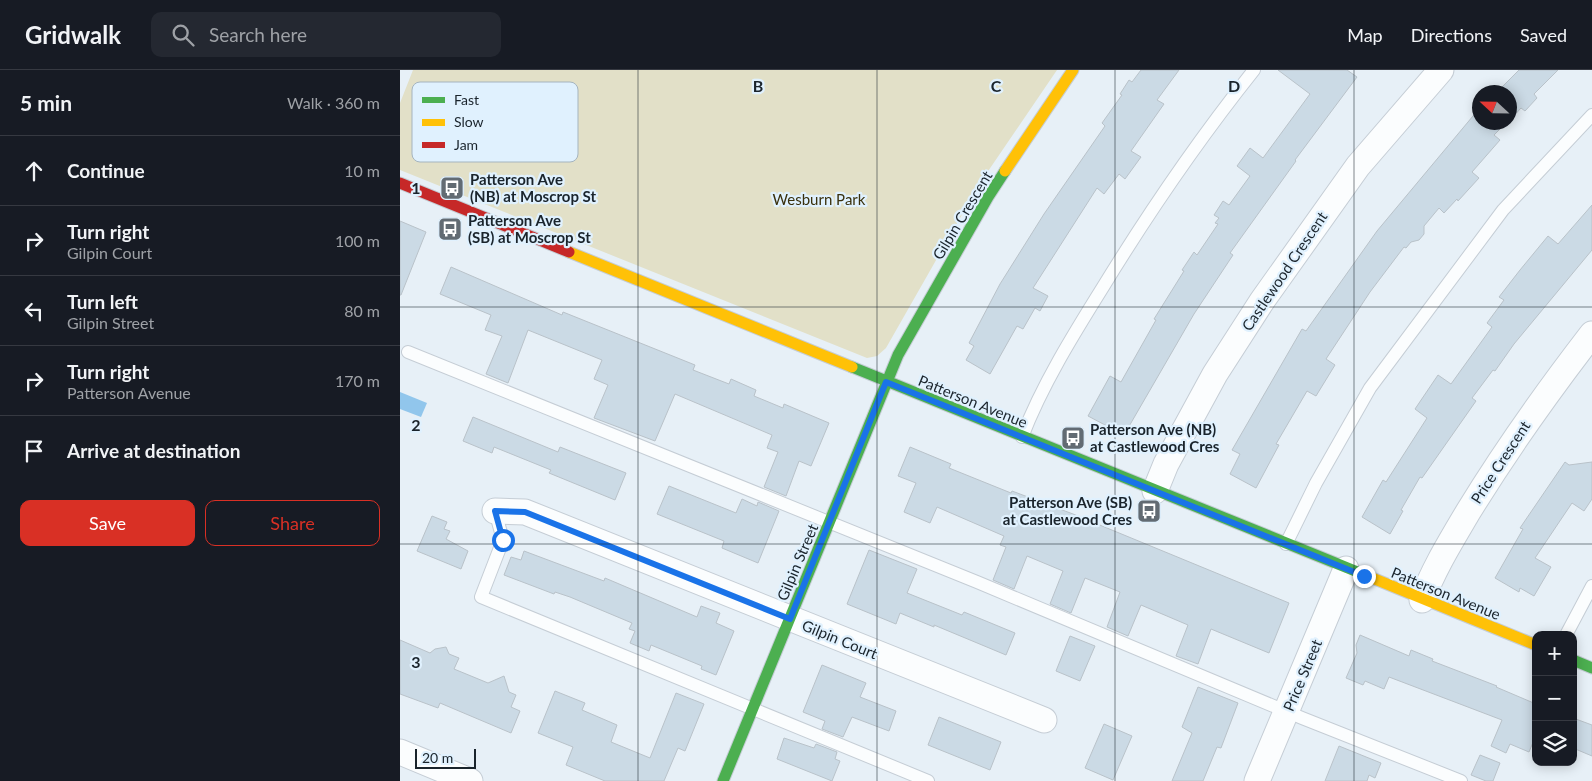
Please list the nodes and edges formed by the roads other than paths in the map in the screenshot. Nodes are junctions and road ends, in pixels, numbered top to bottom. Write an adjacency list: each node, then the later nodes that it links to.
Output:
1 (1073, 70): 8 (street, Gilpin Crescent)
2 (1254, 70): 9 (lane)
3 (1441, 70): 10 (street, Castlewood Crescent)
4 (1592, 115): 13 (lane)
5 (400, 183): 8 (street, Patterson Avenue)
6 (1592, 334): 16 (street, Price Crescent)
7 (408, 352): 12 (lane)
8 (886, 382): 9 (street, Patterson Avenue); 12 (street, Gilpin Street)
9 (1022, 437): 10 (street, Patterson Avenue)
10 (1155, 492): 13 (street, Patterson Avenue)
11 (495, 511): 17 (street, Gilpin Court); 22 (lane)
12 (830, 523): 17 (street, Gilpin Street); 23 (lane)
13 (1286, 544): 14 (street, Patterson Avenue)
14 (1346, 569): 16 (street, Patterson Avenue); 23 (street, Price Street)
15 (1592, 586): 18 (lane)
16 (1422, 600): 19 (street, Patterson Avenue)
17 (790, 619): 22 (street, Gilpin Street); 24 (street, Gilpin Court)
18 (1568, 631)
19 (1532, 643)
20 (1577, 662): 21 (street)
21 (1592, 668)
22 (752, 709): 28 (street, Gilpin Street); 29 (lane)
23 (1286, 711): 30 (street, Price Street); 31 (lane)
24 (1044, 720)
25 (400, 752): 26 (street)
26 (430, 774): 27 (street)
27 (470, 781)
28 (723, 781)
29 (928, 781)
30 (1257, 781)
31 (1461, 781)

